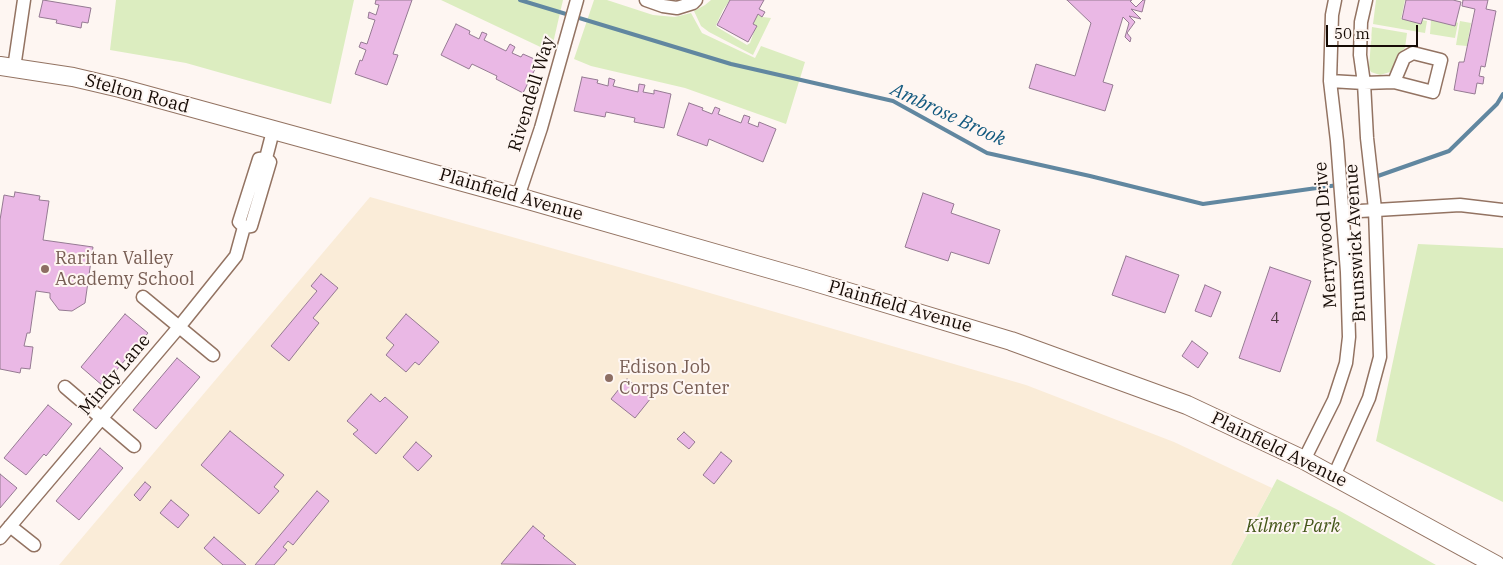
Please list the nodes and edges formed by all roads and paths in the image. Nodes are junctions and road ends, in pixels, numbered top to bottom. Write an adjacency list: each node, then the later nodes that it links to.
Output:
1 (24, 0): 7 (street)
2 (577, 0): 12 (street, Rivendell Way)
3 (646, 0): 4 (street)
4 (696, 0)
5 (1335, 0): 8 (street, Merrywood Drive)
6 (1366, 0): 10 (street, Brunswick Avenue)
7 (7, 67): 11 (main road, Stelton Road)
8 (1330, 81): 10 (street); 15 (street, Merrywood Drive)
9 (1394, 82): 10 (street)
10 (1364, 83): 13 (street, Brunswick Avenue)
11 (273, 131): 12 (main road, Plainfield Avenue); 17 (street, Mindy Lane)
12 (518, 197): 22 (main road, Plainfield Avenue)
13 (1375, 210): 14 (street); 15 (street); 23 (street, Brunswick Avenue)
14 (1503, 210)
15 (1343, 212): 22 (street, Merrywood Drive)
16 (143, 297): 17 (street)
17 (179, 327): 18 (street); 20 (street, Mindy Lane)
18 (213, 355)
19 (65, 387): 20 (street)
20 (102, 418): 21 (street); 24 (street, Mindy Lane)
21 (134, 446)
22 (1304, 460): 23 (main road, Plainfield Avenue)
23 (1334, 476): 27 (main road, Plainfield Avenue)
24 (10, 526): 25 (street, Mindy Lane); 26 (street)
25 (0, 538)
26 (34, 545)
27 (1496, 565)

